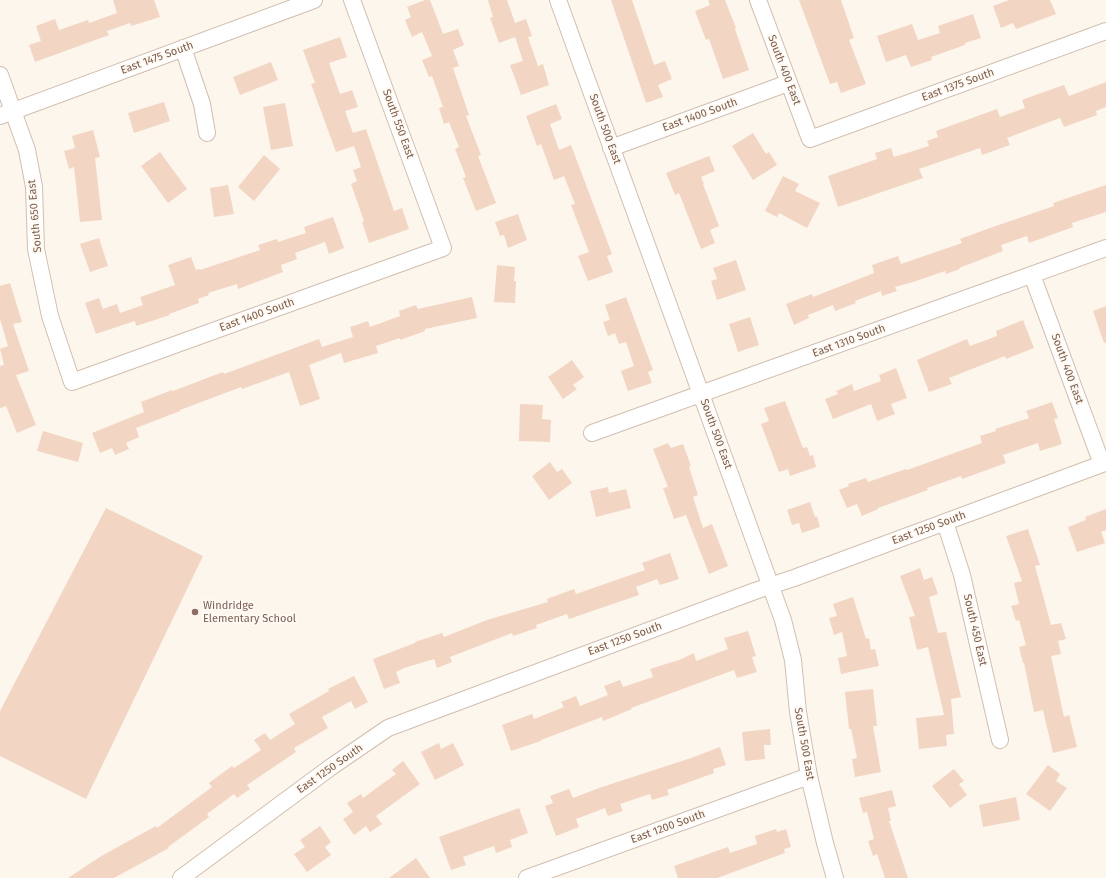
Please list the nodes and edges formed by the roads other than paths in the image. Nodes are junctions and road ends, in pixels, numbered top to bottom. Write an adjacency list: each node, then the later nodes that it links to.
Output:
1 (314, 0): 6 (street, East 1475 South)
2 (352, 0): 13 (street, South 550 East)
3 (558, 0): 12 (street, South 500 East)
4 (758, 0): 8 (street, South 400 East)
5 (1106, 31): 11 (street, East 1375 South)
6 (183, 48): 9 (street, East 1475 South); 10 (street)
7 (0, 74): 9 (street, South 650 East)
8 (788, 82): 11 (street, South 400 East); 12 (street, East 1400 South)
9 (7, 113): 16 (street, South 650 East)
10 (207, 132)
11 (810, 139)
12 (612, 148): 17 (street, South 500 East)
13 (443, 248): 16 (street, East 1400 South)
14 (1106, 248): 15 (street, East 1310 South)
15 (1032, 275): 17 (street, East 1310 South); 19 (street, South 400 East)
16 (72, 382)
17 (701, 394): 18 (street, East 1310 South); 21 (street, South 500 East)
18 (592, 433)
19 (1102, 464): 20 (street, East 1250 South)
20 (945, 522): 21 (street, East 1250 South); 22 (street, South 450 East)
21 (772, 585): 23 (street, South 500 East); 24 (street, East 1250 South)
22 (1000, 740)
23 (809, 776): 25 (street, East 1200 South); 26 (street, South 500 East)
24 (181, 878)
25 (527, 878)
26 (835, 878)

